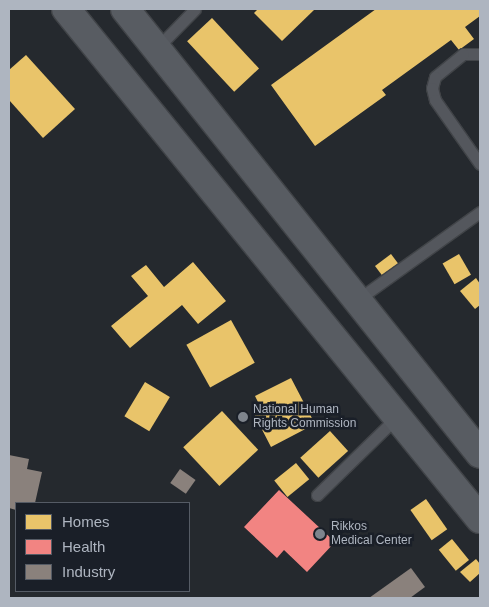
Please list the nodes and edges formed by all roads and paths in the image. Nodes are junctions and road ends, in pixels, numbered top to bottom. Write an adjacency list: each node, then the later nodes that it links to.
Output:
1 (66, 9): 9 (main road)
2 (125, 9): 4 (main road)
3 (195, 9): 4 (lane)
4 (157, 48): 8 (main road)
5 (480, 54): 6 (lane)
6 (480, 164)
7 (480, 212): 8 (lane)
8 (357, 300): 10 (main road)
9 (397, 417): 11 (lane); 12 (main road)
10 (480, 454)
11 (317, 495)
12 (480, 518)

